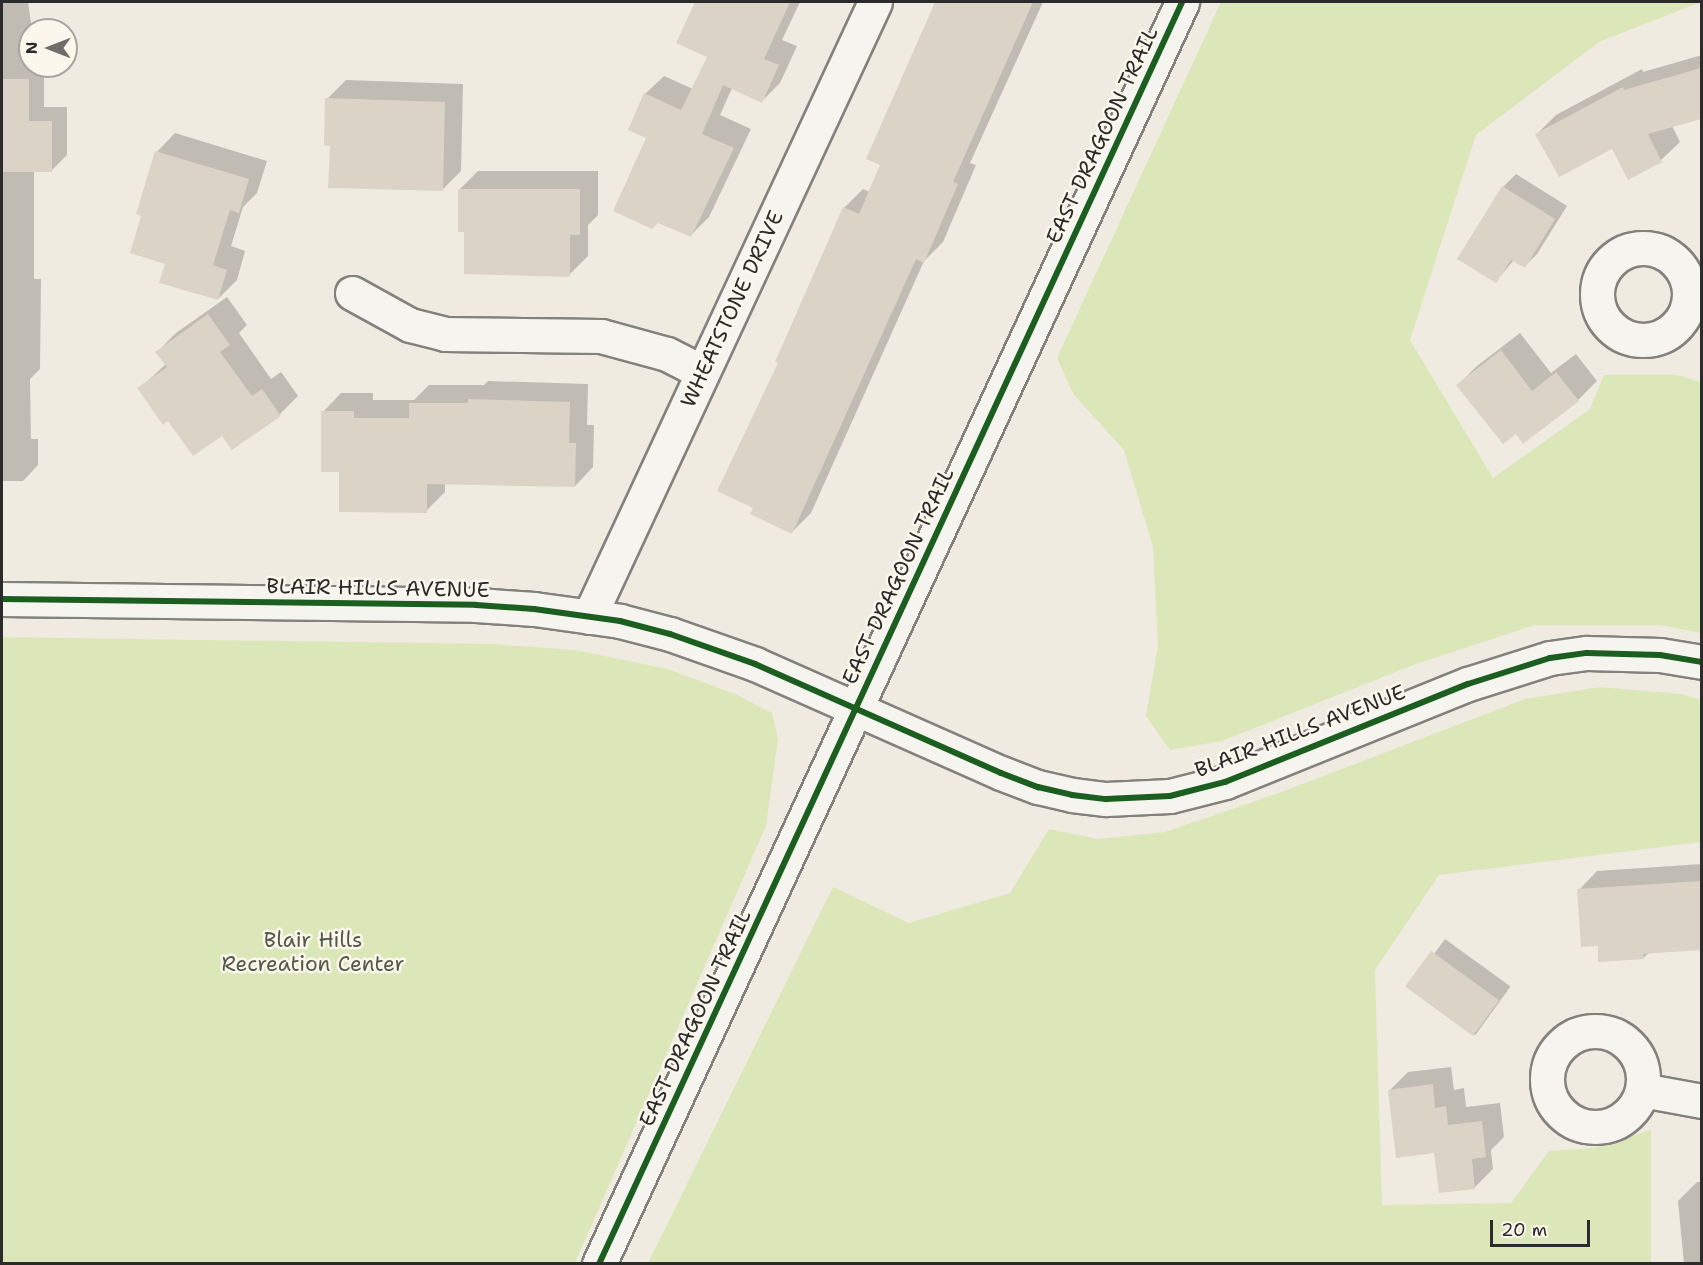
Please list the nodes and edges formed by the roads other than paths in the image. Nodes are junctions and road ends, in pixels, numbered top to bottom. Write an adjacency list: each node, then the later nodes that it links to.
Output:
1 (875, 2): 4 (street, WHEATSTONE DRIVE)
2 (1182, 2): 8 (street, EAST DRAGOON TRAIL)
3 (352, 293): 4 (street)
4 (702, 372): 6 (street, WHEATSTONE DRIVE)
5 (2, 599): 6 (street, BLAIR HILLS AVENUE)
6 (589, 617): 8 (street, BLAIR HILLS AVENUE)
7 (1701, 662): 8 (street, BLAIR HILLS AVENUE)
8 (856, 707): 11 (street, EAST DRAGOON TRAIL)
9 (1642, 1090): 10 (street)
10 (1701, 1101)
11 (599, 1263)

